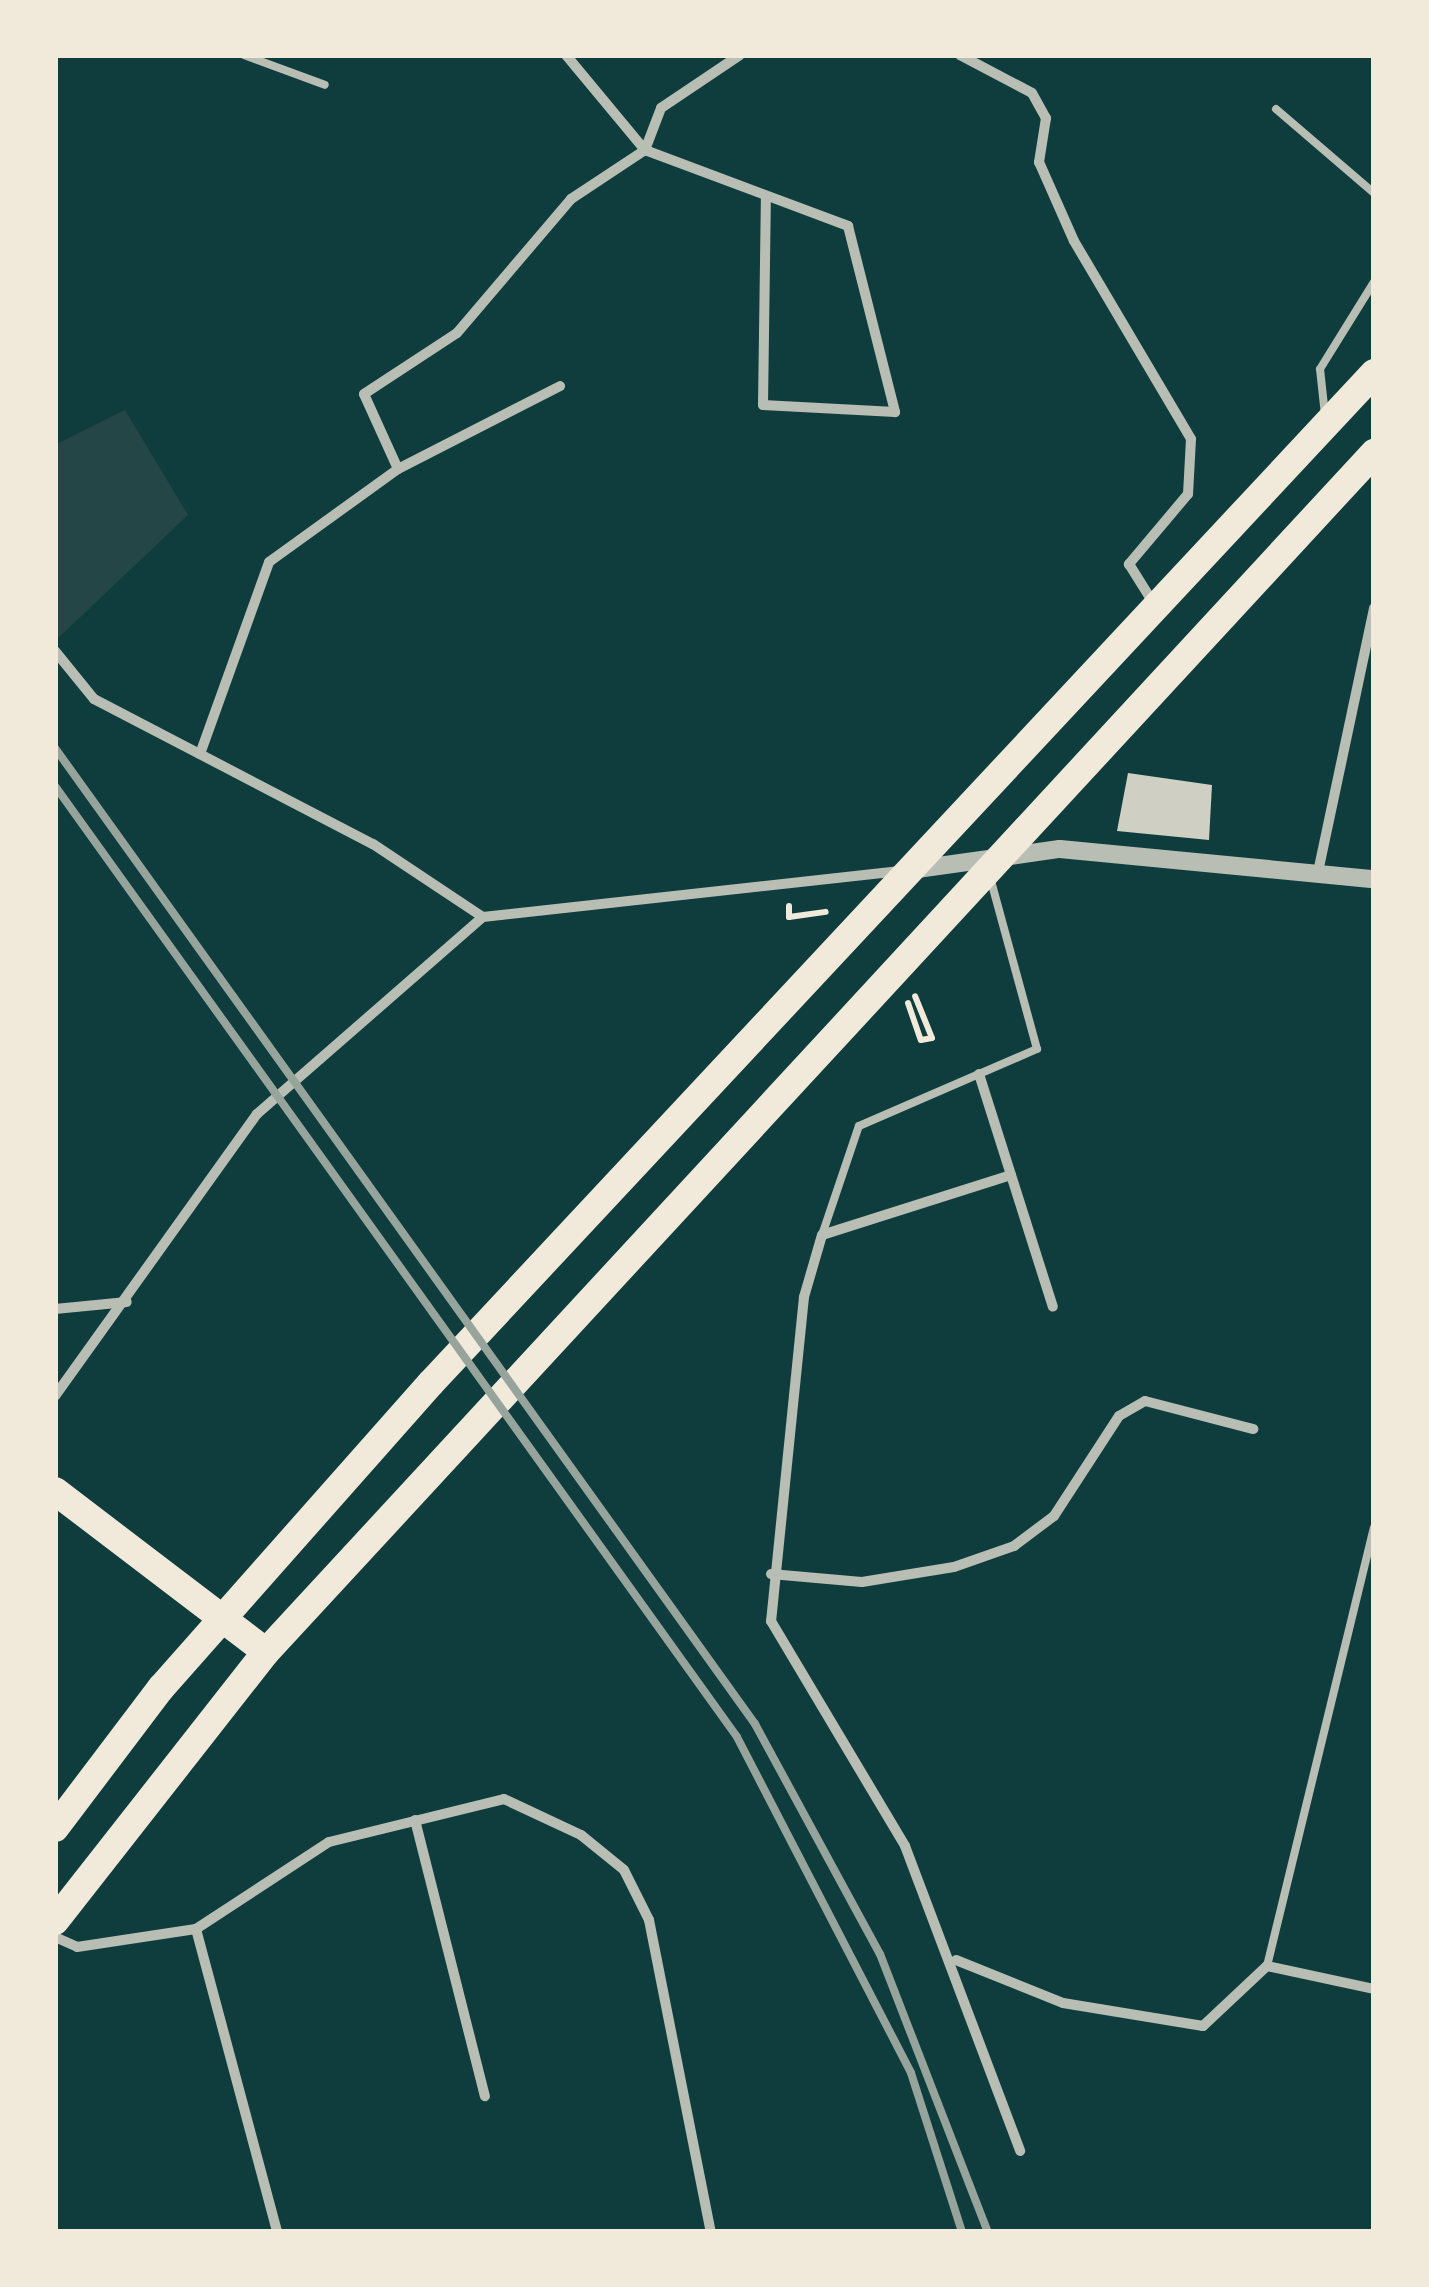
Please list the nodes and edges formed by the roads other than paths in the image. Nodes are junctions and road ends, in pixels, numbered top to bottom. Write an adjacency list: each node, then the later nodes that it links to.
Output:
1 (244, 55): 5 (lane)
2 (566, 55): 7 (street)
3 (740, 55): 7 (street)
4 (960, 55): 17 (street)
5 (325, 85)
6 (1276, 108): 8 (lane)
7 (645, 150): 9 (street); 15 (street)
8 (1374, 193)
9 (766, 196): 9 (street)
10 (1374, 282): 13 (lane)
11 (1374, 373): 13 (highway)
12 (560, 386): 15 (street)
13 (1328, 424): 17 (highway)
14 (1374, 453): 20 (highway)
15 (398, 469): 19 (street)
16 (1374, 608): 22 (street)
17 (1157, 609): 21 (highway)
18 (55, 651): 19 (street)
19 (200, 754): 24 (street)
20 (996, 862): 21 (street); 22 (street); 25 (lane); 37 (highway)
21 (917, 868): 24 (street); 36 (highway)
22 (1318, 872): 23 (street)
23 (1374, 879)
24 (483, 917): 28 (street)
25 (979, 1074): 26 (street); 27 (lane)
26 (1011, 1175): 27 (street); 29 (street)
27 (822, 1235): 35 (street)
28 (127, 1302): 30 (street); 31 (street)
29 (1053, 1307)
30 (55, 1308)
31 (55, 1396)
32 (1252, 1429): 35 (street)
33 (55, 1490): 36 (highway)
34 (1374, 1528): 44 (lane)
35 (771, 1574): 43 (street)
36 (221, 1617): 37 (highway); 39 (highway)
37 (266, 1652): 40 (highway)
38 (416, 1820): 41 (street); 46 (street); 49 (street)
39 (55, 1828)
40 (55, 1921)
41 (196, 1929): 42 (street); 48 (street)
42 (55, 1937)
43 (955, 1960): 44 (street); 47 (street)
44 (1268, 1966): 45 (street)
45 (1374, 1989)
46 (485, 2096)
47 (1020, 2150)
48 (277, 2232)
49 (711, 2232)

